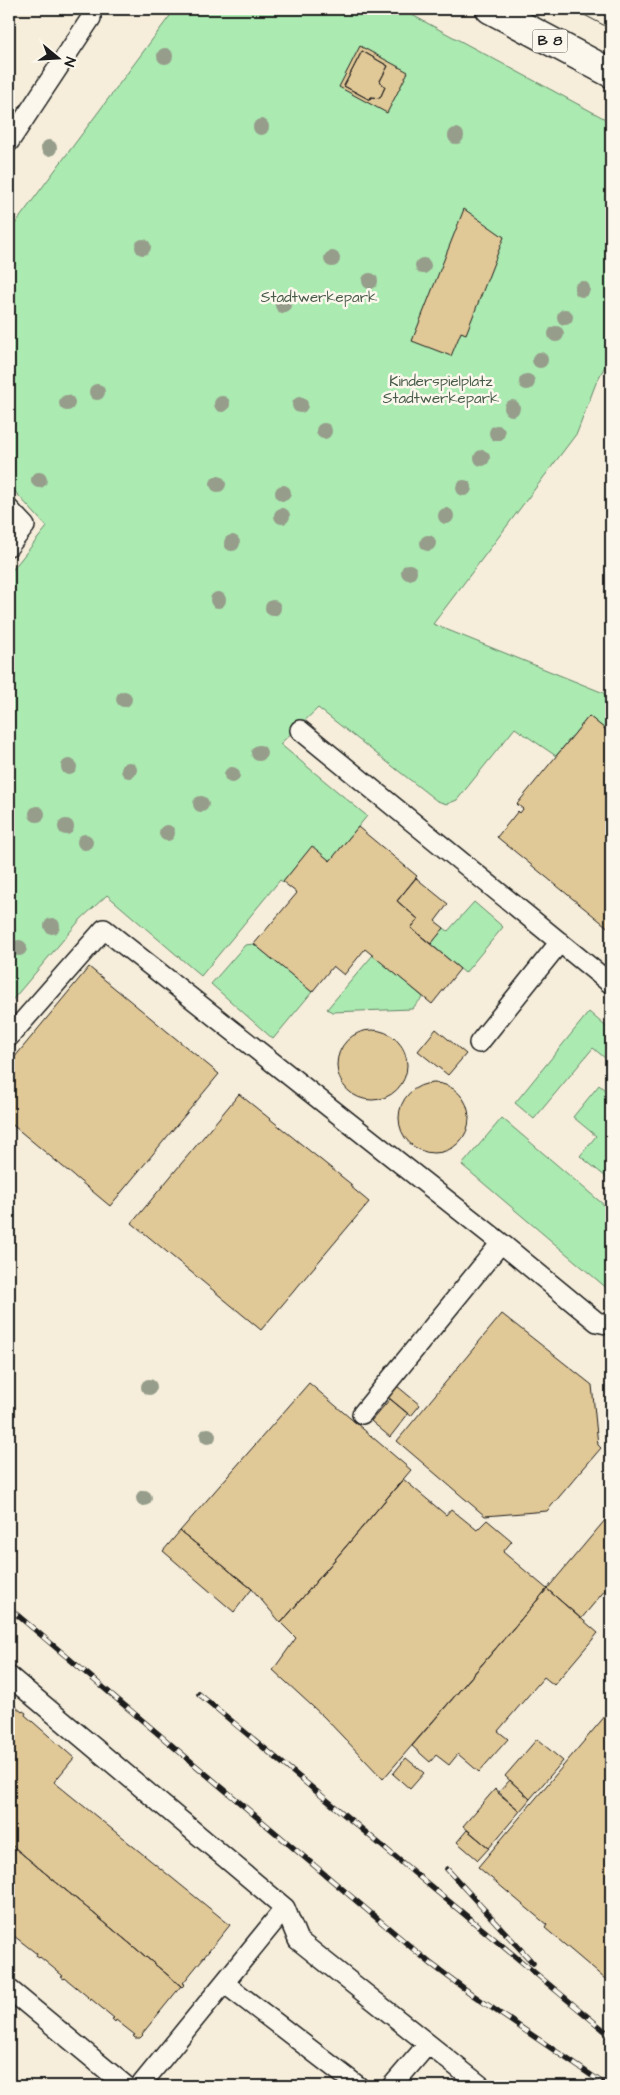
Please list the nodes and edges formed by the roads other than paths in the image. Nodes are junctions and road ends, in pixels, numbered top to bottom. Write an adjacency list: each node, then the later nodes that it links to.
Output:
1 (490, 9): 3 (main road, B 8)
2 (91, 18): 4 (lane)
3 (611, 73)
4 (9, 142)
5 (9, 509): 6 (lane)
6 (9, 546)
7 (300, 730): 8 (lane)
8 (560, 942): 9 (lane); 11 (lane)
9 (611, 984)
10 (9, 1037): 12 (lane)
11 (479, 1044)
12 (501, 1243): 13 (lane); 14 (lane)
13 (611, 1325)
14 (362, 1414)
15 (9, 1676): 16 (lane)
16 (285, 1908): 17 (lane); 19 (lane)
17 (224, 1983): 21 (lane); 22 (lane)
18 (9, 1989): 20 (lane)
19 (428, 2044): 23 (lane); 24 (lane)
20 (126, 2086)
21 (140, 2086)
22 (358, 2086)
23 (392, 2086)
24 (481, 2086)

